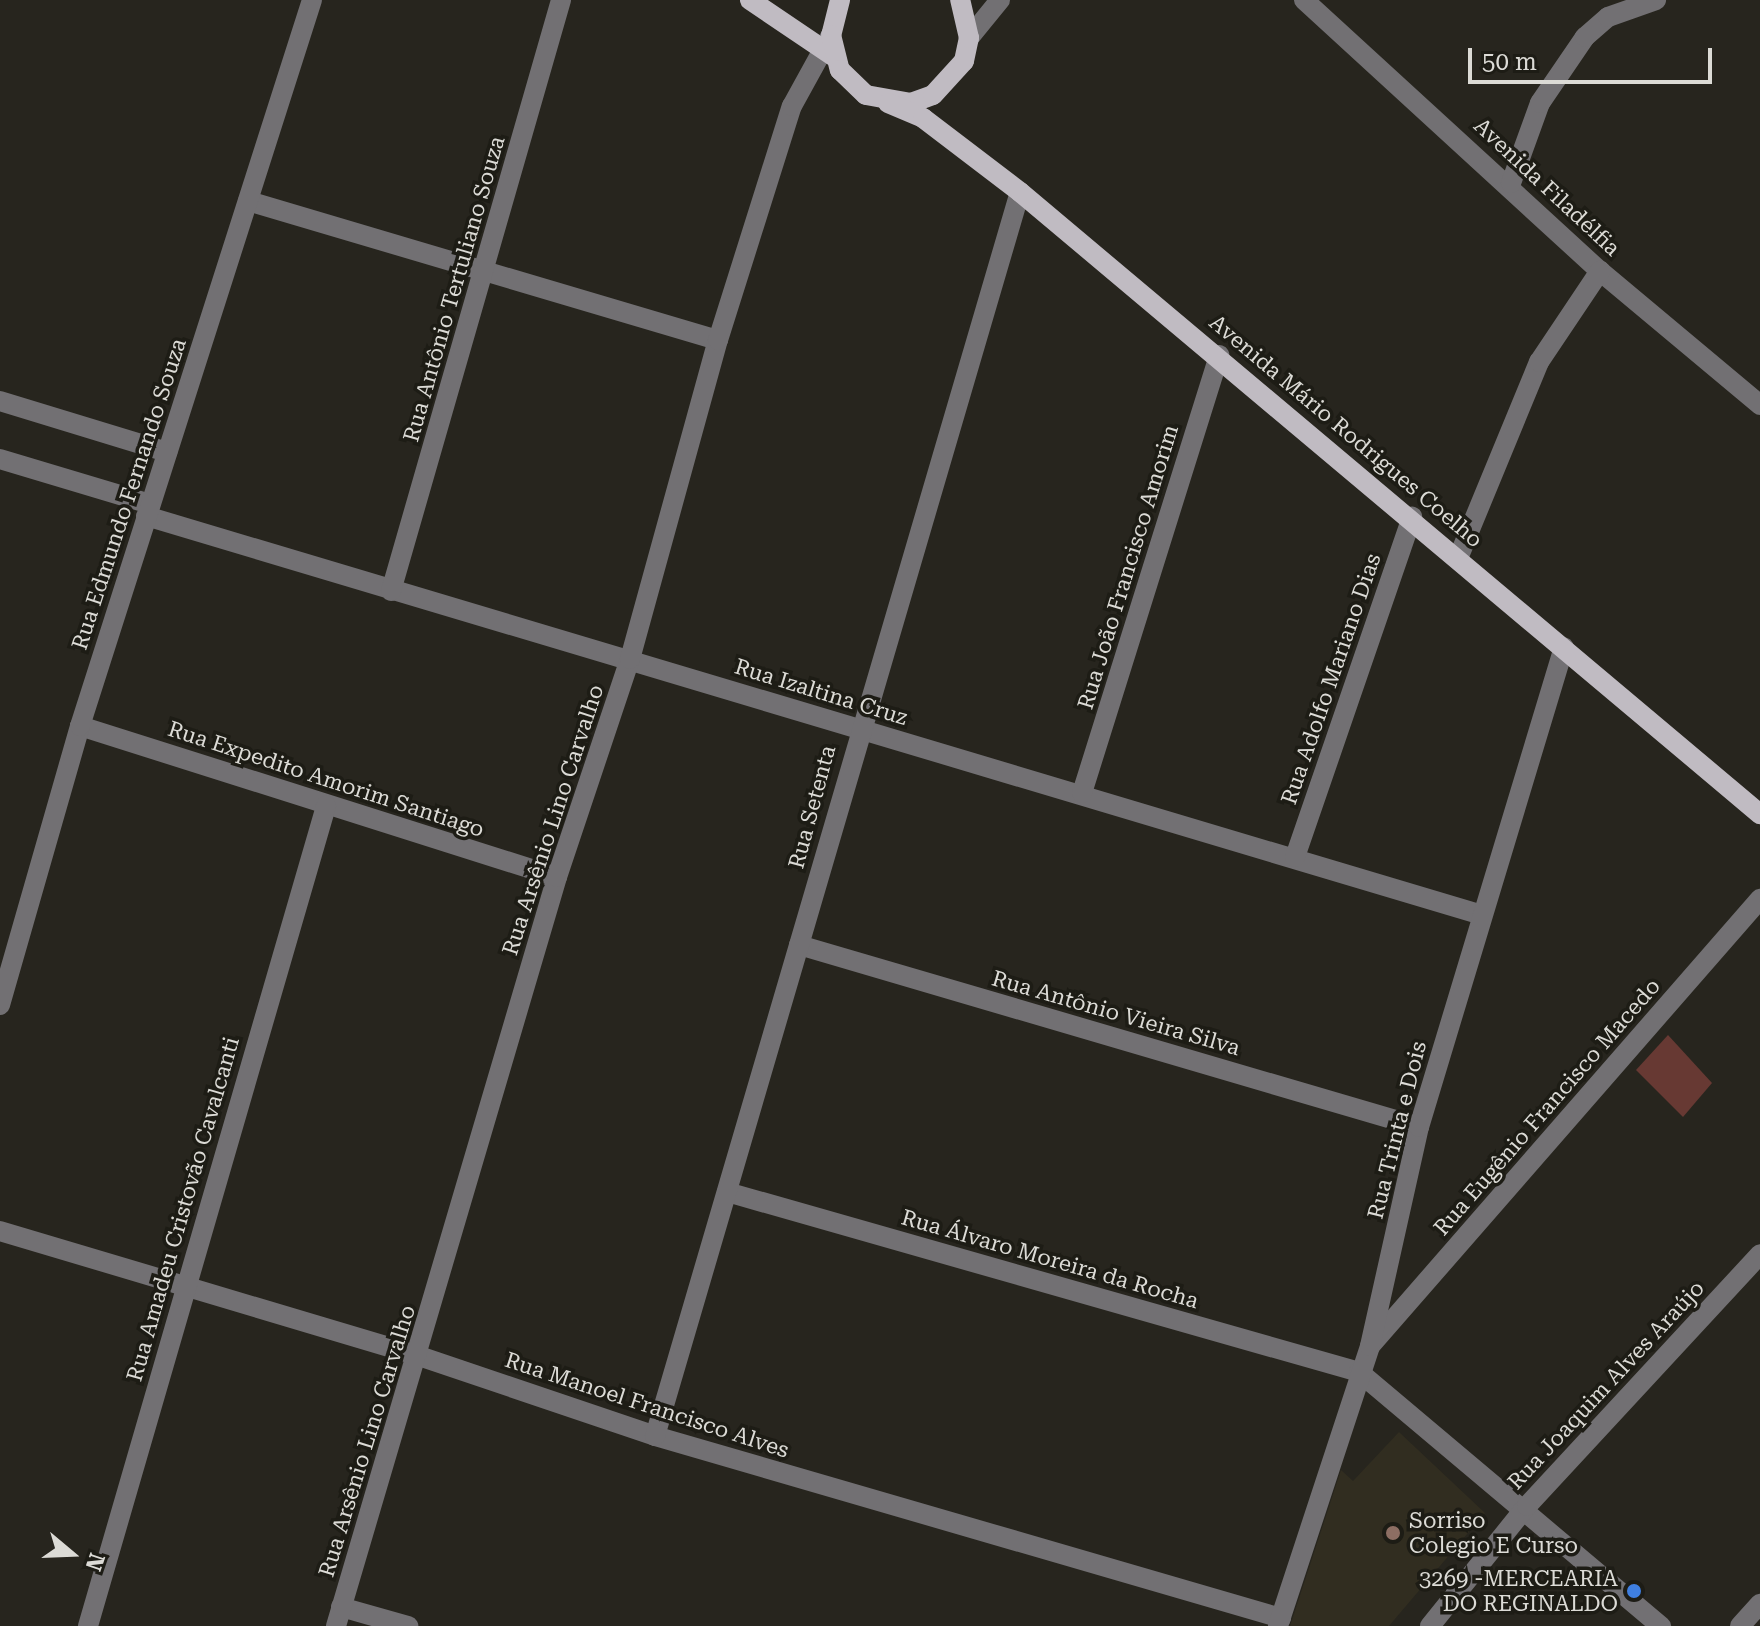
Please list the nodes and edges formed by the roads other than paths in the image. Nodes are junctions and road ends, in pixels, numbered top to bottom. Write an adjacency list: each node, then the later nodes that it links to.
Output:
1 (312, 0): 14 (street, Rua Edmundo Fernando Souza)
2 (561, 0): 15 (street, Rua Antônio Tertuliano Souza)
3 (750, 0): 10 (main road)
4 (840, 0): 10 (main road)
5 (960, 0): 9 (main road)
6 (1000, 0): 9 (street)
7 (1304, 0): 12 (street, Avenida Filadélfia)
8 (1656, 0): 12 (street)
9 (969, 38): 11 (main road)
10 (829, 46): 11 (main road, Avenida Mário Rodrigues Coelho); 17 (street, Rua Arsênio Lino Carvalho)
11 (888, 103): 13 (main road, Avenida Mário Rodrigues Coelho)
12 (1511, 183): 16 (street, Avenida Filadélfia)
13 (1020, 192): 18 (main road, Avenida Mário Rodrigues Coelho); 30 (street, Rua Setenta)
14 (248, 201): 15 (street); 21 (street, Rua Edmundo Fernando Souza)
15 (485, 271): 17 (street); 26 (street, Rua Antônio Tertuliano Souza)
16 (1600, 271): 20 (street, Avenida Filadélfia); 25 (street)
17 (718, 340): 28 (street, Rua Arsênio Lino Carvalho)
18 (1219, 355): 24 (main road, Avenida Mário Rodrigues Coelho); 31 (street, Rua João Francisco Amorim)
19 (0, 401): 21 (street)
20 (1760, 405)
21 (167, 452): 23 (street, Rua Edmundo Fernando Souza)
22 (0, 459): 23 (street, Rua Izaltina Cruz)
23 (148, 510): 26 (street, Rua Izaltina Cruz); 29 (street, Rua Edmundo Fernando Souza)
24 (1412, 517): 25 (main road, Avenida Mário Rodrigues Coelho); 34 (street, Rua Adolfo Mariano Dias)
25 (1459, 556): 27 (main road, Avenida Mário Rodrigues Coelho)
26 (391, 591): 28 (street, Rua Izaltina Cruz)
27 (1564, 647): 33 (main road, Avenida Mário Rodrigues Coelho); 37 (street, Rua Trinta e Dois)
28 (630, 659): 30 (street, Rua Izaltina Cruz); 35 (street, Rua Arsênio Lino Carvalho)
29 (80, 726): 32 (street, Rua Expedito Amorim Santiago); 39 (street, Rua Edmundo Fernando Souza)
30 (857, 729): 31 (street, Rua Izaltina Cruz); 38 (street, Rua Setenta)
31 (1082, 793): 34 (street, Rua Izaltina Cruz)
32 (326, 806): 35 (street, Rua Expedito Amorim Santiago); 44 (street, Rua Amadeu Cristovão Cavalcanti)
33 (1760, 814)
34 (1295, 857): 37 (street, Rua Izaltina Cruz)
35 (557, 877): 46 (street, Rua Arsênio Lino Carvalho)
36 (1760, 899): 45 (street, Rua Eugênio Francisco Macedo)
37 (1482, 915): 40 (street, Rua Trinta e Dois)
38 (799, 945): 40 (street, Rua Antônio Vieira Silva); 41 (street, Rua Setenta)
39 (0, 1005)
40 (1419, 1127): 45 (street, Rua Trinta e Dois)
41 (727, 1192): 47 (street, Rua Álvaro Moreira da Rocha); 48 (street, Rua Setenta)
42 (0, 1231): 44 (street, Rua Manoel Francisco Alves)
43 (1760, 1254): 49 (street, Rua Joaquim Alves Araújo)
44 (185, 1285): 46 (street, Rua Manoel Francisco Alves); 53 (street, Rua Amadeu Cristovão Cavalcanti)
45 (1370, 1346): 47 (street, Rua Trinta e Dois)
46 (419, 1356): 48 (street, Rua Manoel Francisco Alves); 51 (street, Rua Arsênio Lino Carvalho)
47 (1359, 1372): 49 (street); 52 (street, Rua Trinta e Dois)
48 (655, 1436): 52 (street, Rua Manoel Francisco Alves)
49 (1527, 1506): 55 (street, Rua Joaquim Alves Araújo); 56 (street)
50 (1760, 1604): 57 (street)
51 (338, 1616): 54 (street)
52 (1280, 1622)
53 (88, 1626)
54 (408, 1626)
55 (1430, 1626)
56 (1661, 1626)
57 (1740, 1626)

